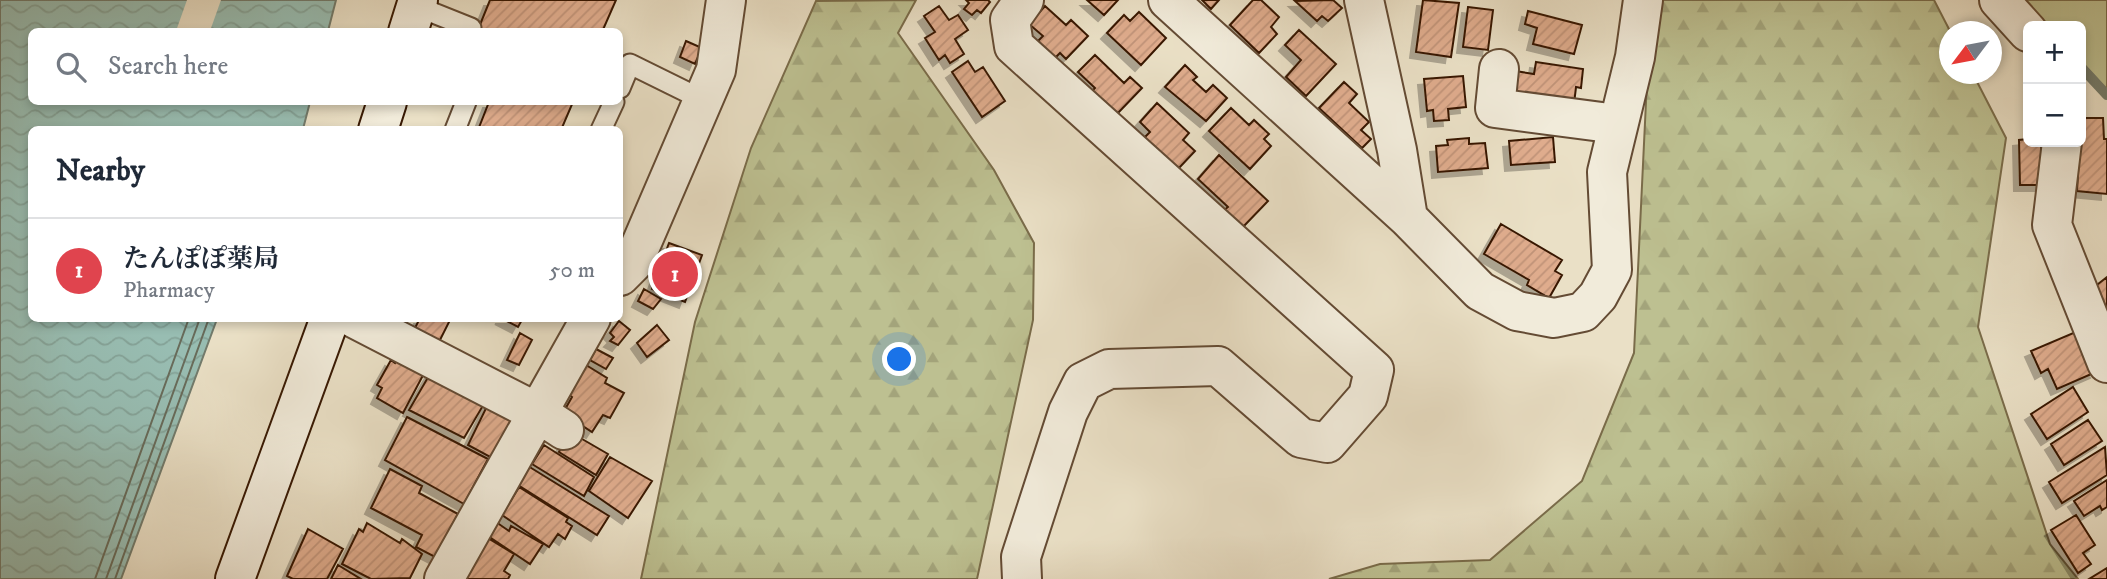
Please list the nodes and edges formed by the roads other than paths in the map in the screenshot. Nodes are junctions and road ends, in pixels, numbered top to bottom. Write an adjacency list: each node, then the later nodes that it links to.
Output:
1 (726, 0): 12 (street)
2 (1024, 0): 30 (street)
3 (1168, 0): 21 (street)
4 (1364, 0): 21 (street)
5 (1643, 0): 16 (street)
6 (1999, 0): 8 (street)
7 (414, 12): 9 (lane)
8 (2023, 26)
9 (471, 28)
10 (1499, 69): 16 (street)
11 (623, 81): 12 (lane)
12 (704, 100): 22 (street)
13 (386, 105): 17 (street)
14 (465, 105): 18 (lane)
15 (613, 105): 19 (lane)
16 (1617, 124): 21 (street)
17 (380, 126)
18 (457, 126)
19 (603, 126)
20 (2061, 147): 26 (street)
21 (1408, 218)
22 (623, 273)
23 (329, 322): 28 (street)
24 (362, 322): 27 (street)
25 (589, 322): 27 (street)
26 (2107, 363)
27 (551, 421): 29 (street)
28 (235, 579)
29 (444, 579)
30 (1022, 579)

